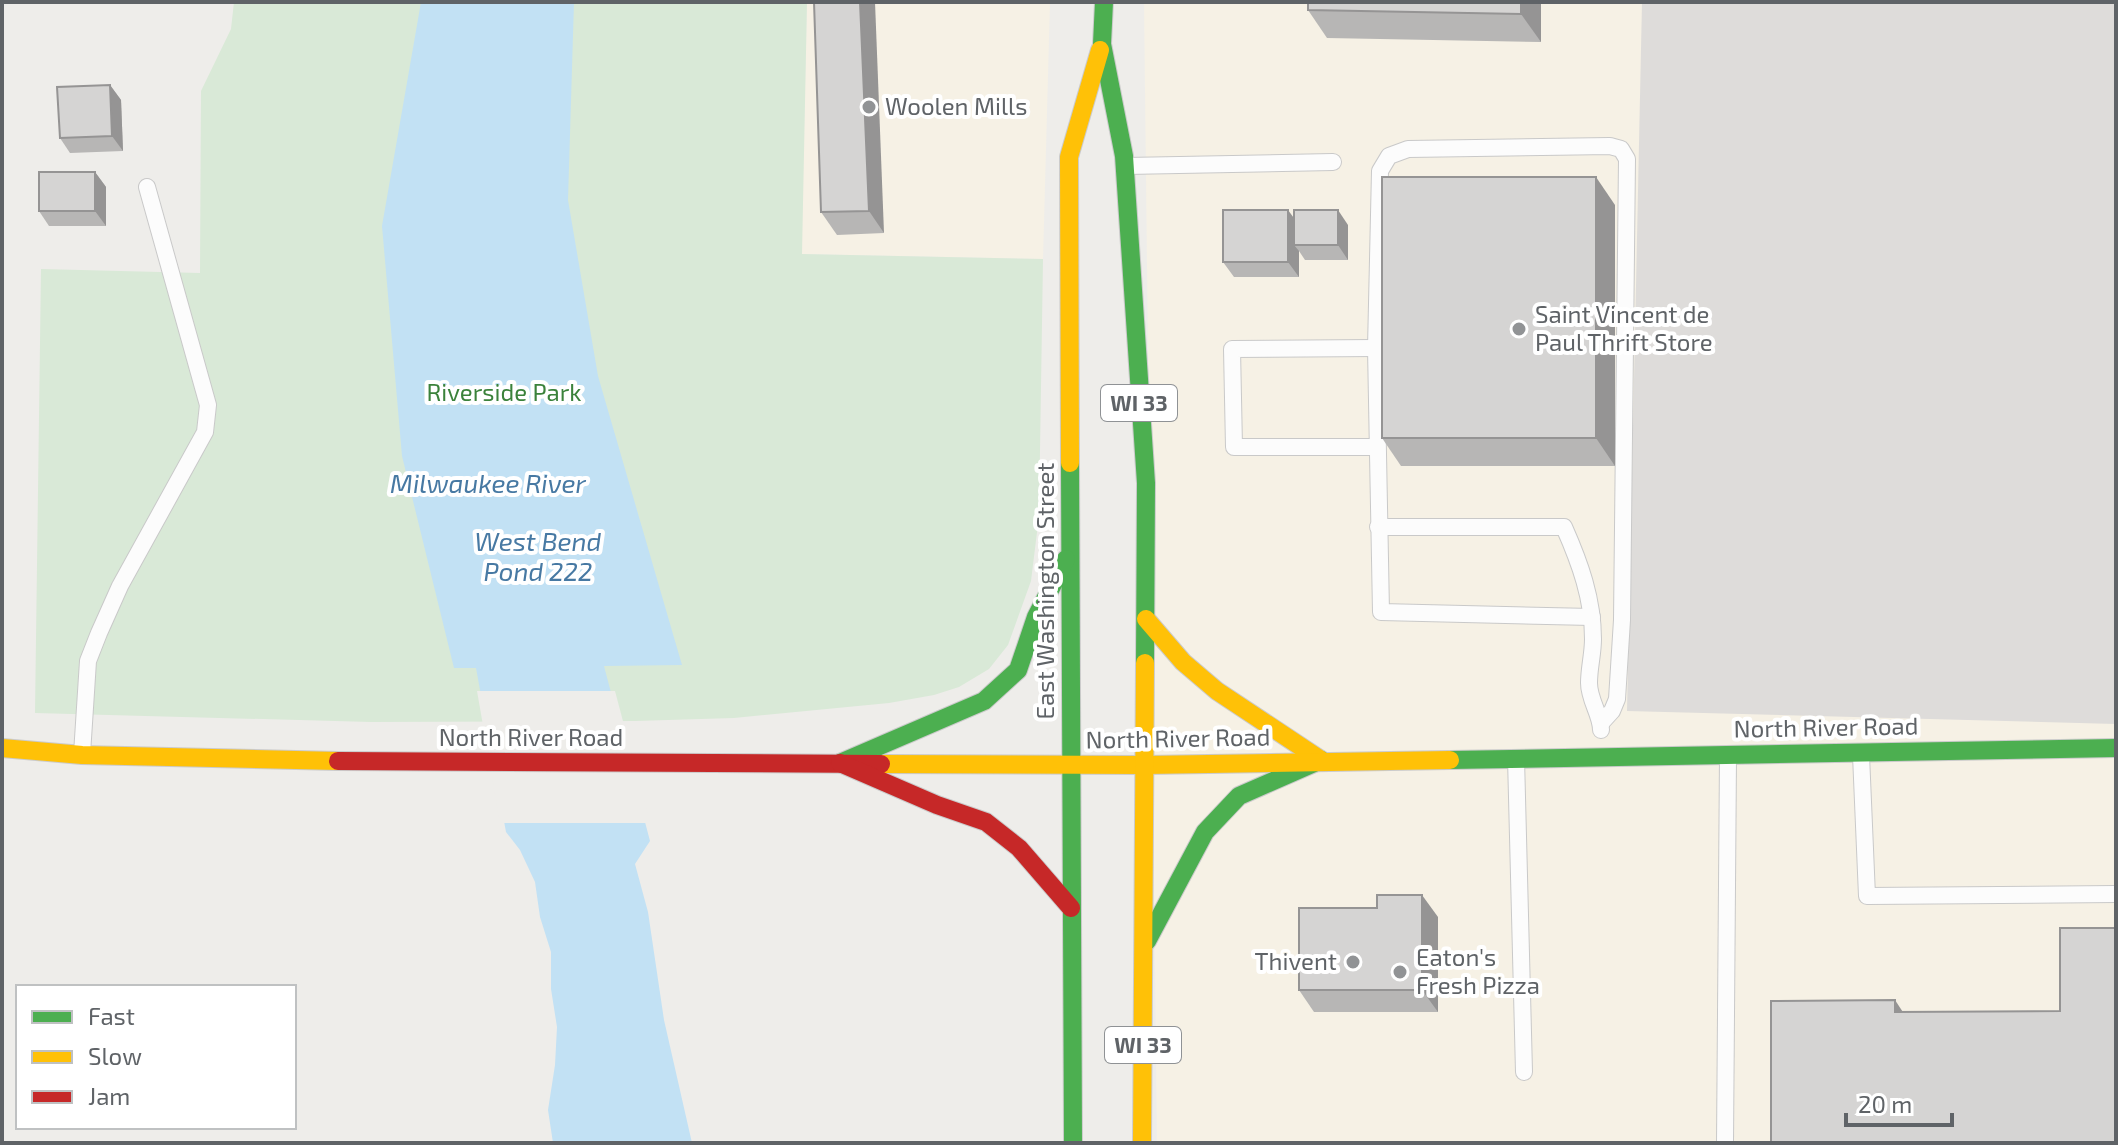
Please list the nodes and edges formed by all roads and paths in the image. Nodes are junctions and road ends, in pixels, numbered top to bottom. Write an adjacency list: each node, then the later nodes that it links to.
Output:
1 (1104, 2): 2 (main road, East Washington Street / WI 33)
2 (1102, 44): 4 (main road, East Washington Street / WI 33); 9 (main road, East Washington Street / WI 33)
3 (1333, 162): 4 (lane)
4 (1125, 166): 11 (main road, East Washington Street / WI 33)
5 (147, 187): 17 (lane)
6 (1376, 348): 7 (lane); 7 (lane); 12 (lane)
7 (1377, 447): 8 (lane)
8 (1378, 527): 10 (lane); 10 (lane)
9 (1069, 554): 21 (main road); 22 (main road, East Washington Street / WI 33)
10 (1592, 617): 12 (lane)
11 (1146, 619): 20 (main road); 23 (main road, East Washington Street / WI 33)
12 (1601, 723): 18 (lane)
13 (2, 748): 17 (main road, North River Road)
14 (2116, 748): 15 (main road, North River Road)
15 (1861, 752): 16 (main road, North River Road); 24 (lane)
16 (1728, 754): 18 (main road, North River Road); 30 (lane)
17 (82, 755): 21 (main road, North River Road)
18 (1600, 755): 19 (main road, North River Road)
19 (1516, 757): 20 (main road, North River Road); 27 (lane)
20 (1321, 760): 23 (main road, North River Road); 26 (main road)
21 (840, 763): 22 (main road, North River Road); 25 (main road)
22 (1071, 764): 23 (main road, North River Road); 25 (main road, East Washington Street / WI 33)
23 (1145, 765): 26 (main road, East Washington Street / WI 33)
24 (2116, 894)
25 (1071, 908): 28 (main road, East Washington Street / WI 33)
26 (1144, 946): 29 (main road, East Washington Street / WI 33)
27 (1524, 1072)
28 (1073, 1143)
29 (1142, 1143)
30 (1725, 1143)

